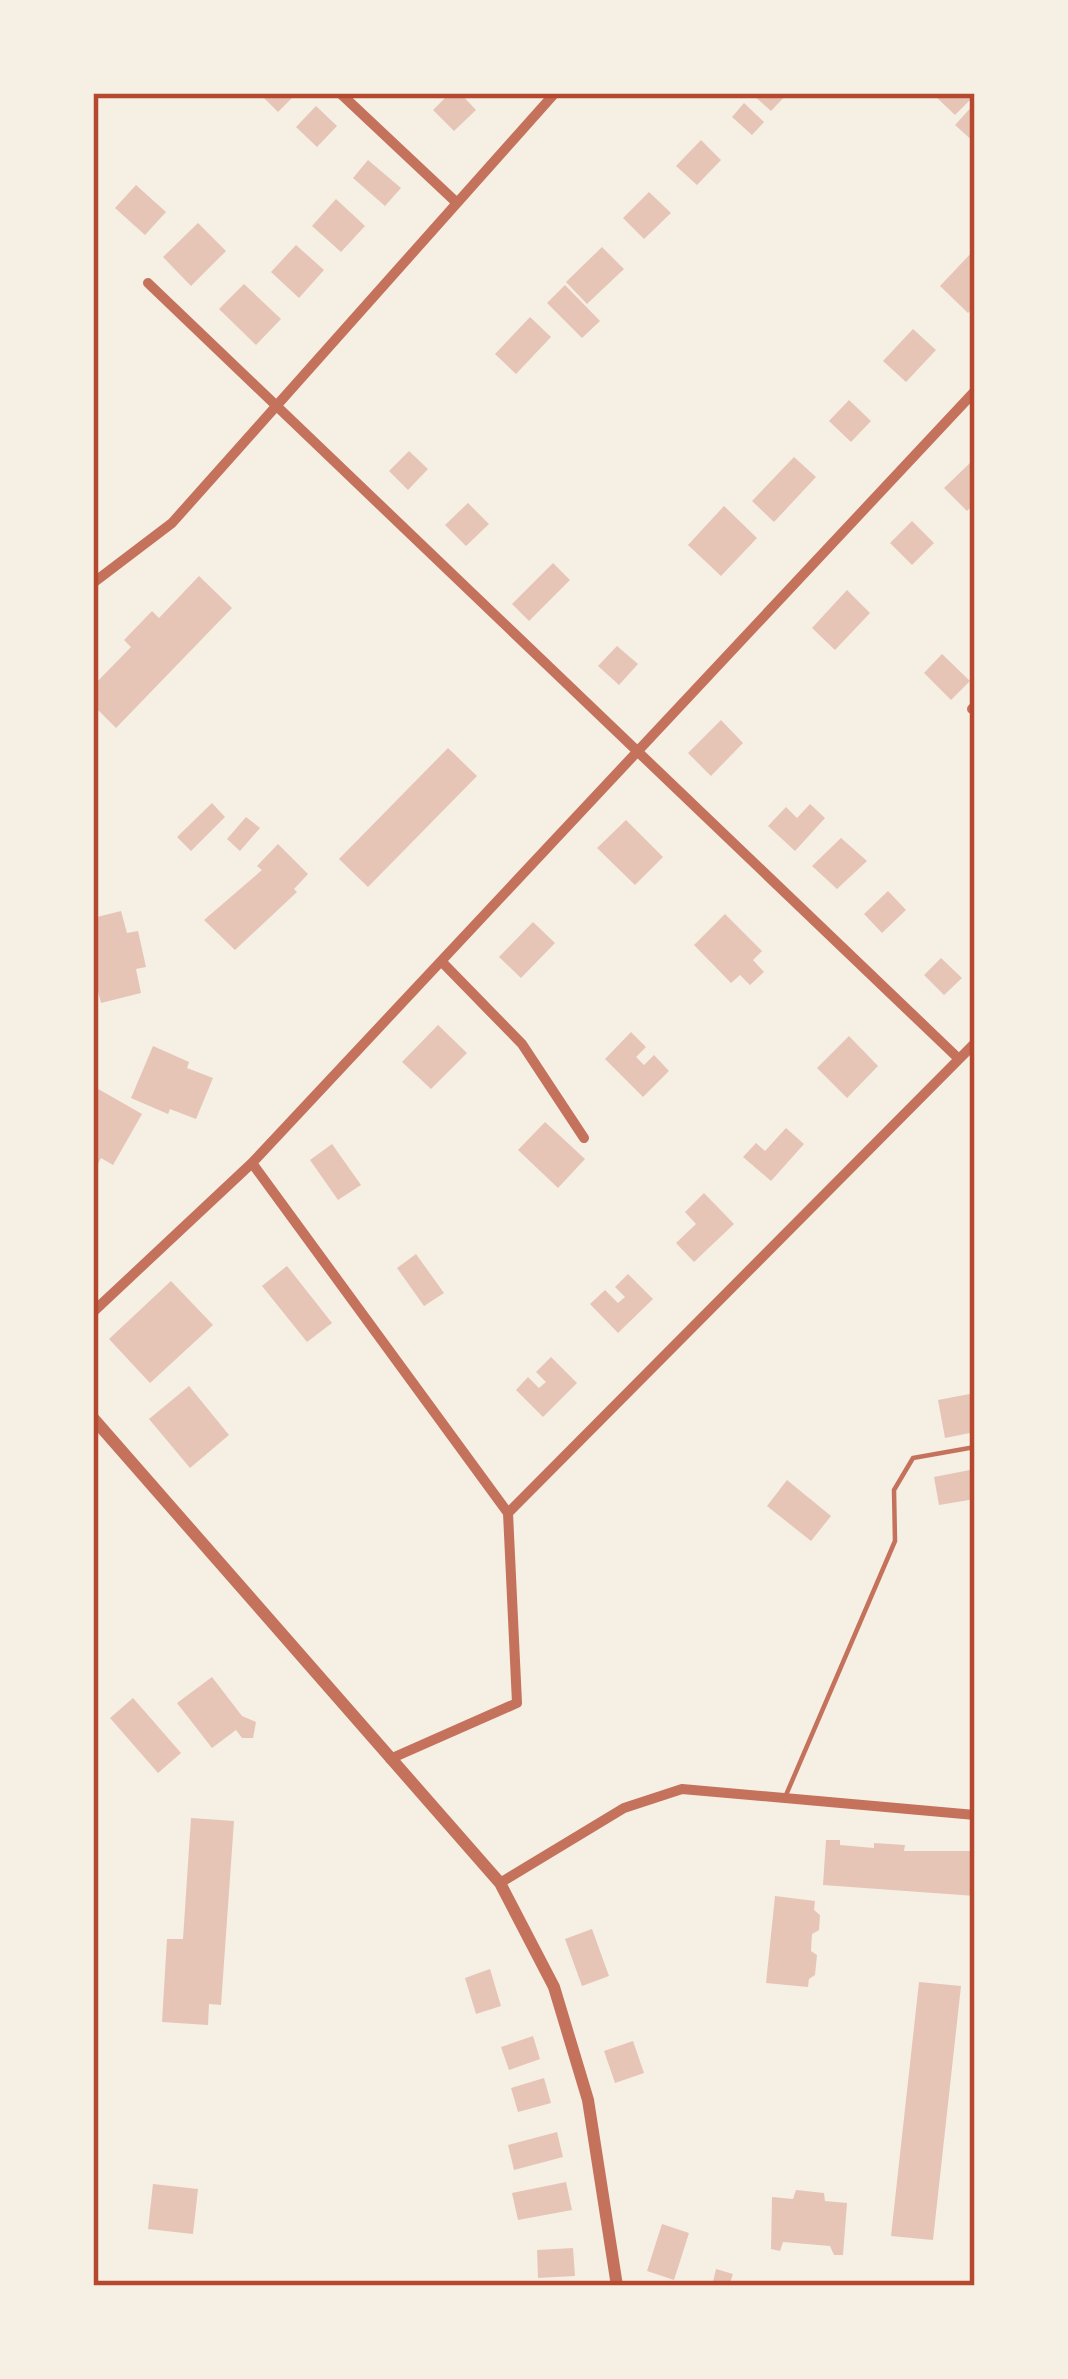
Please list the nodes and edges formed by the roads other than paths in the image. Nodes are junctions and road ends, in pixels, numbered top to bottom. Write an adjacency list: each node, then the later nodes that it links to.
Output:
1 (340, 93): 3 (street)
2 (555, 93): 3 (street)
3 (457, 203): 6 (street)
4 (148, 284): 6 (street)
5 (975, 391): 8 (street)
6 (278, 404): 7 (street); 8 (street)
7 (93, 583)
8 (638, 752): 9 (street); 11 (street)
9 (442, 962): 12 (street); 13 (street)
10 (975, 1043): 11 (street)
11 (959, 1059): 17 (street)
12 (584, 1138)
13 (252, 1163): 14 (street); 17 (street)
14 (93, 1312)
15 (93, 1418): 18 (street)
16 (975, 1447): 19 (lane)
17 (508, 1514): 18 (street)
18 (391, 1759): 21 (street)
19 (784, 1801): 20 (street); 21 (street)
20 (975, 1815)
21 (500, 1883): 22 (street)
22 (617, 2286)

